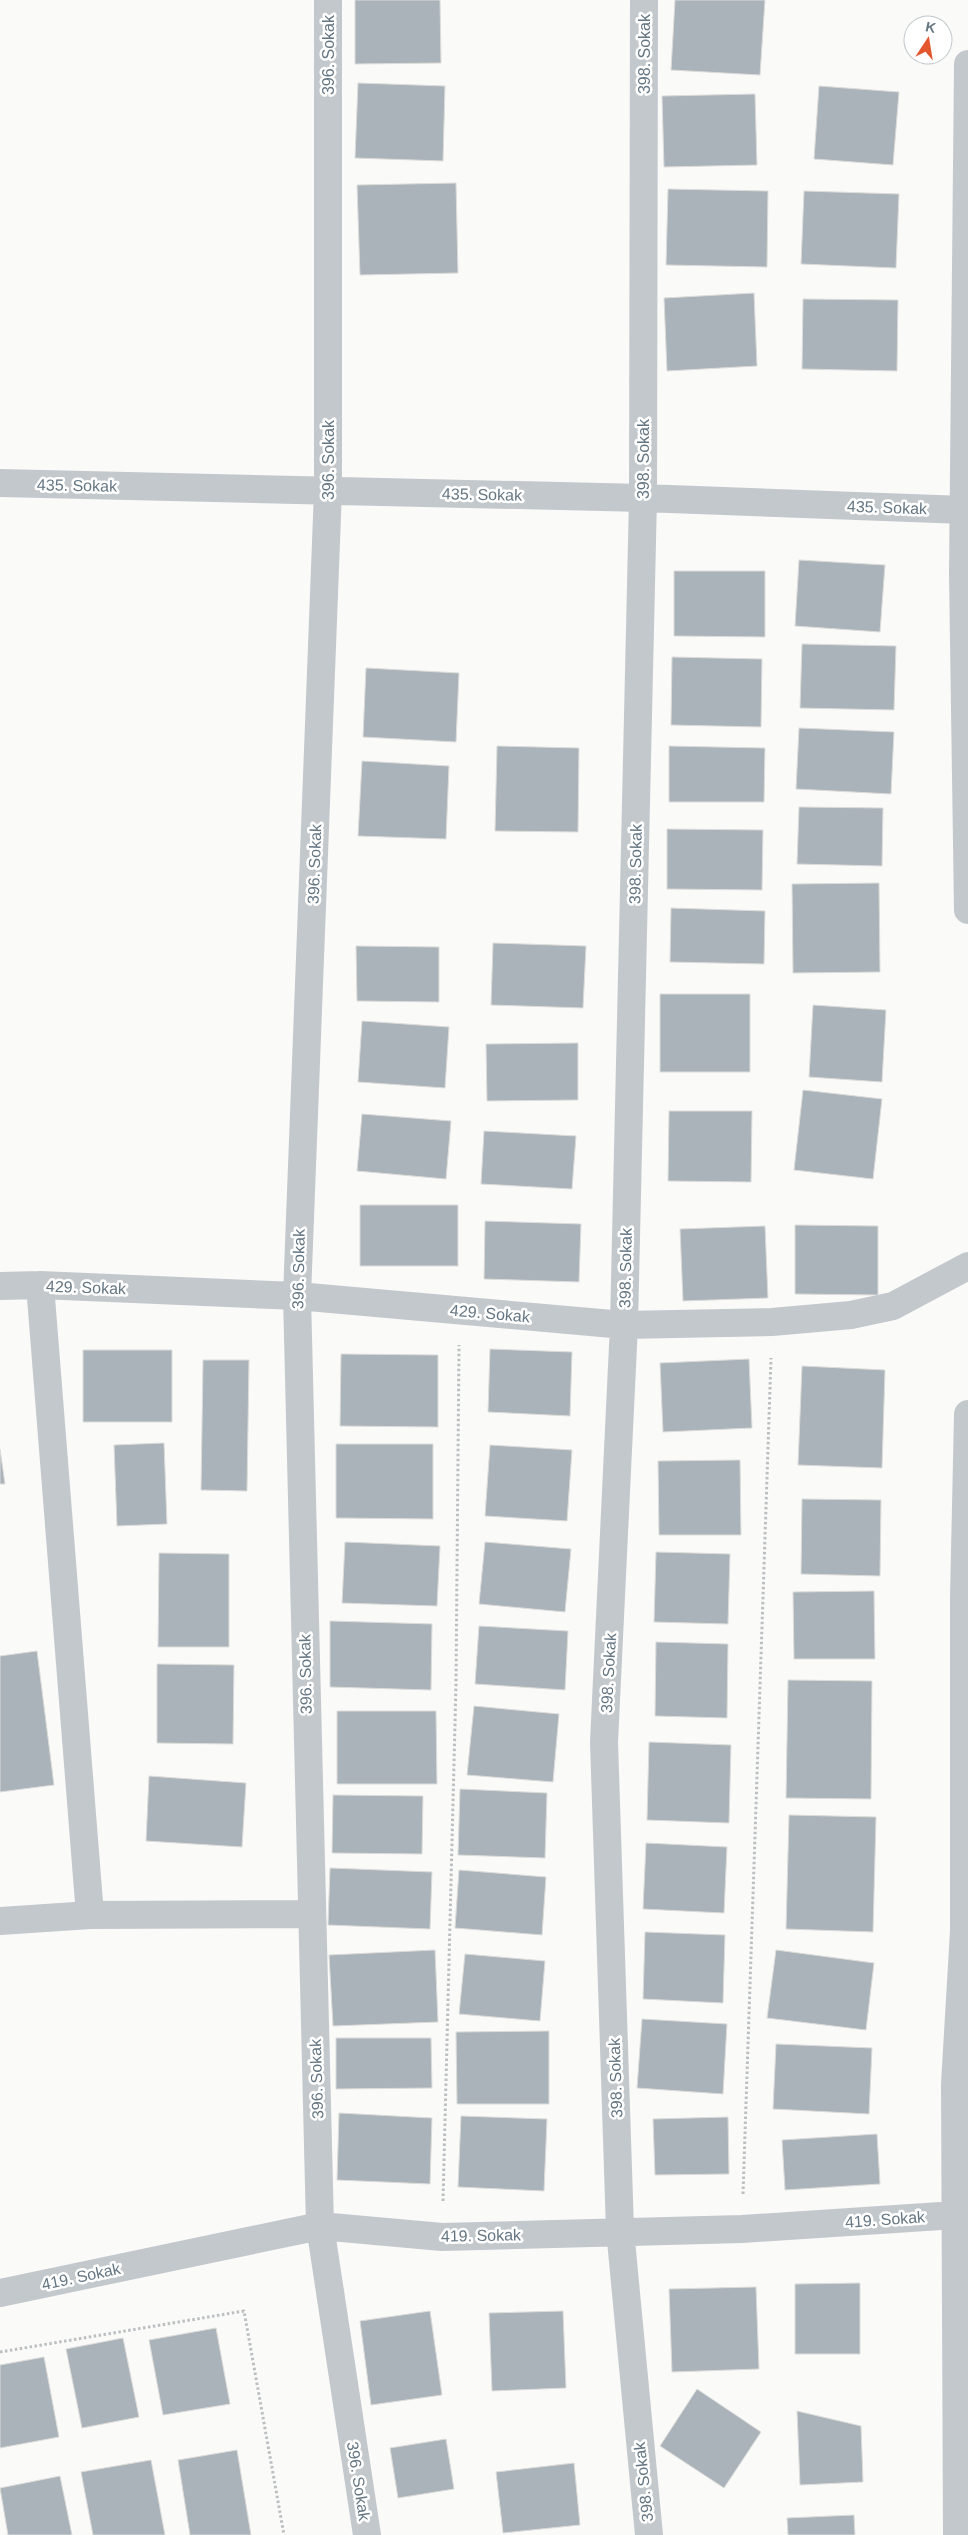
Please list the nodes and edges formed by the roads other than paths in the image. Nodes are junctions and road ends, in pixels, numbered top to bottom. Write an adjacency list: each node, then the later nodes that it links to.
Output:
1 (328, 0): 7 (street, 396. Sokak)
2 (644, 0): 8 (street, 398. Sokak)
3 (968, 64): 4 (street)
4 (967, 114): 5 (street)
5 (966, 292): 9 (street)
6 (0, 483): 7 (street, 435. Sokak)
7 (328, 490): 8 (street, 435. Sokak); 16 (street, 396. Sokak)
8 (643, 498): 9 (street, 435. Sokak); 17 (street, 398. Sokak)
9 (964, 510): 10 (street)
10 (965, 573): 11 (street)
11 (968, 871): 12 (street)
12 (968, 910)
13 (968, 1266): 17 (street, 429. Sokak)
14 (40, 1285): 15 (street, 429. Sokak); 16 (street, 429. Sokak); 21 (street)
15 (0, 1286)
16 (297, 1296): 17 (street, 429. Sokak); 20 (street, 396. Sokak)
17 (624, 1325): 26 (street, 398. Sokak)
18 (968, 1414): 19 (street)
19 (966, 1597): 23 (street)
20 (311, 1914): 21 (street); 25 (street, 396. Sokak)
21 (90, 1916): 22 (street)
22 (0, 1921)
23 (966, 1931): 24 (street)
24 (962, 2215): 26 (street, 419. Sokak); 30 (street)
25 (320, 2226): 26 (street, 419. Sokak); 27 (street, 419. Sokak); 28 (street, 396. Sokak)
26 (620, 2230): 29 (street, 398. Sokak)
27 (0, 2293)
28 (367, 2535)
29 (649, 2535)
30 (957, 2535)

